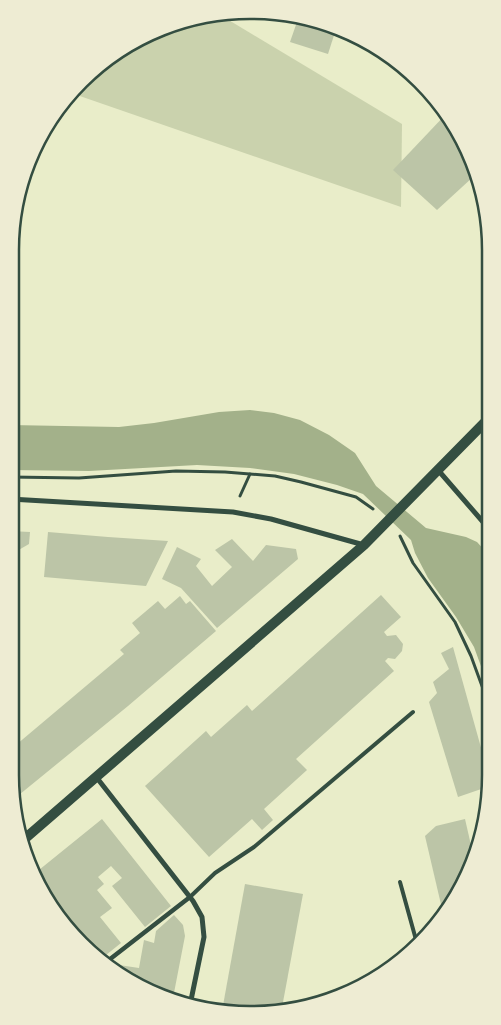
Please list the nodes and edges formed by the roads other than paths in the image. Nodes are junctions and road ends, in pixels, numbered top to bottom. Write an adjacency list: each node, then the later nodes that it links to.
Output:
1 (482, 425): 2 (main road)
2 (438, 470): 4 (street); 5 (main road)
3 (19, 500): 5 (street)
4 (482, 521)
5 (364, 545): 7 (main road)
6 (413, 712): 10 (lane)
7 (97, 778): 8 (main road); 10 (street)
8 (28, 836)
9 (400, 882): 11 (lane)
10 (190, 897): 12 (street); 13 (street)
11 (415, 937)
12 (110, 959)
13 (191, 998)

